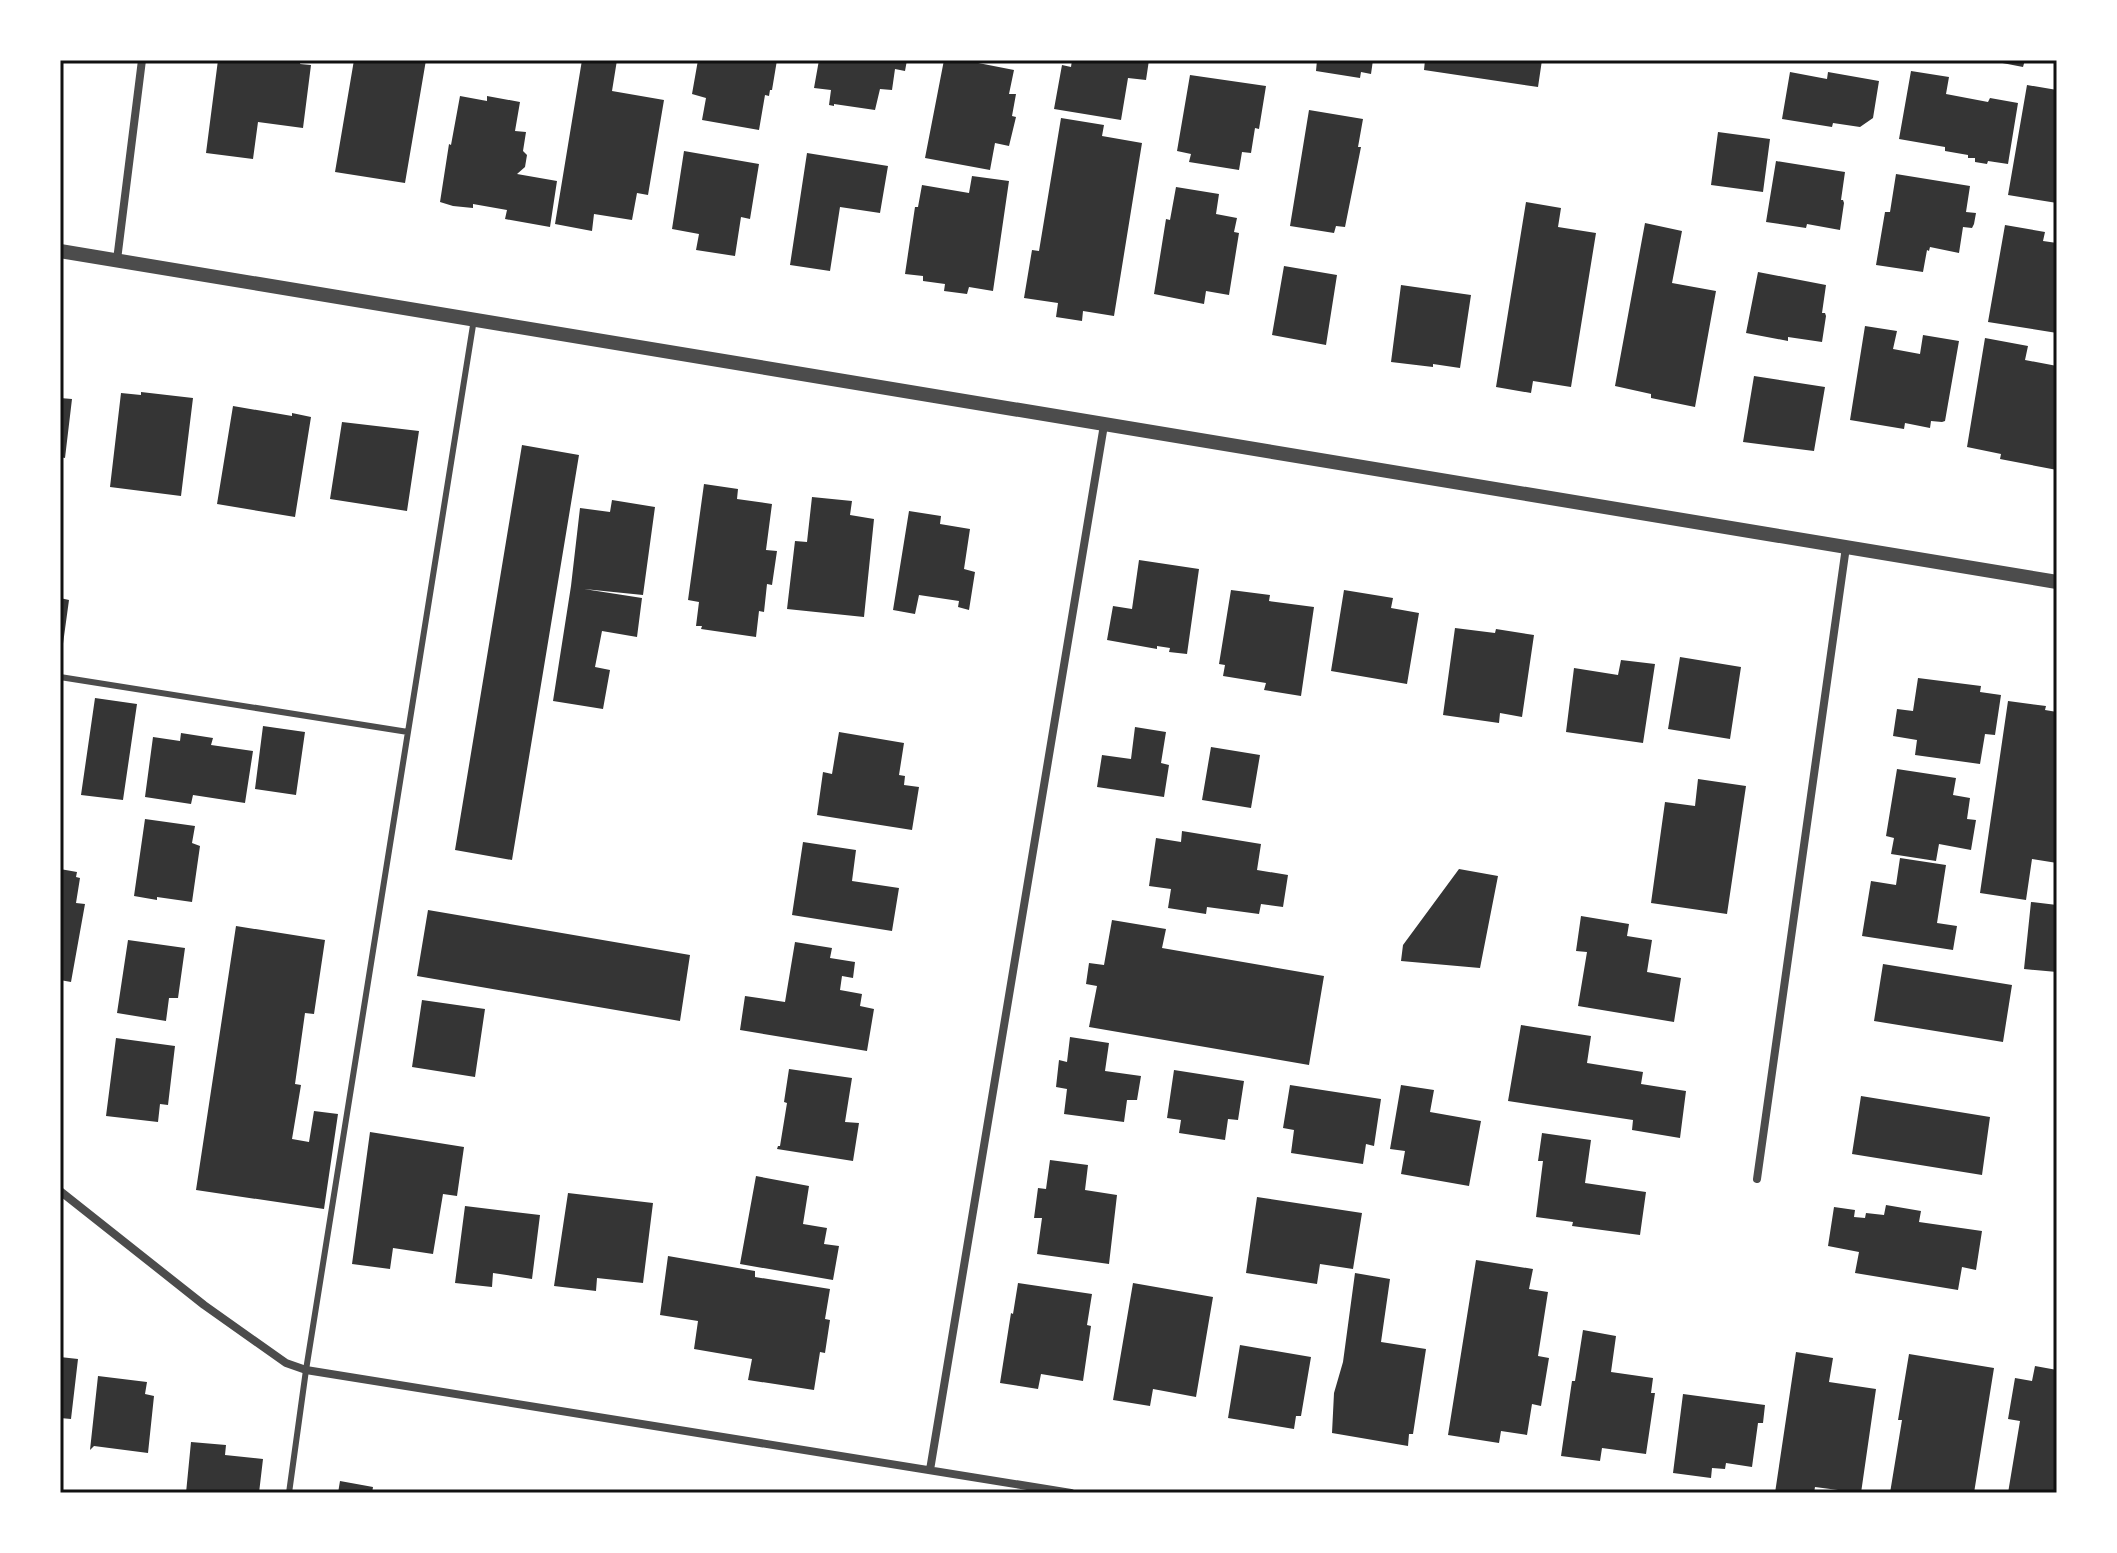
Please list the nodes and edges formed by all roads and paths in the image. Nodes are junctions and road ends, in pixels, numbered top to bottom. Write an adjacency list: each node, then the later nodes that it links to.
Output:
1 (142, 60): 3 (street)
2 (60, 251): 3 (street)
3 (117, 260): 4 (street)
4 (474, 319): 5 (street); 9 (lane)
5 (1104, 425): 6 (street); 13 (street)
6 (1846, 547): 7 (street); 10 (street)
7 (2057, 582)
8 (60, 677): 9 (lane)
9 (408, 732): 12 (lane)
10 (1757, 1179)
11 (60, 1191): 12 (street)
12 (306, 1370): 13 (street); 14 (lane)
13 (930, 1470): 15 (street)
14 (289, 1493)
15 (1071, 1493)

